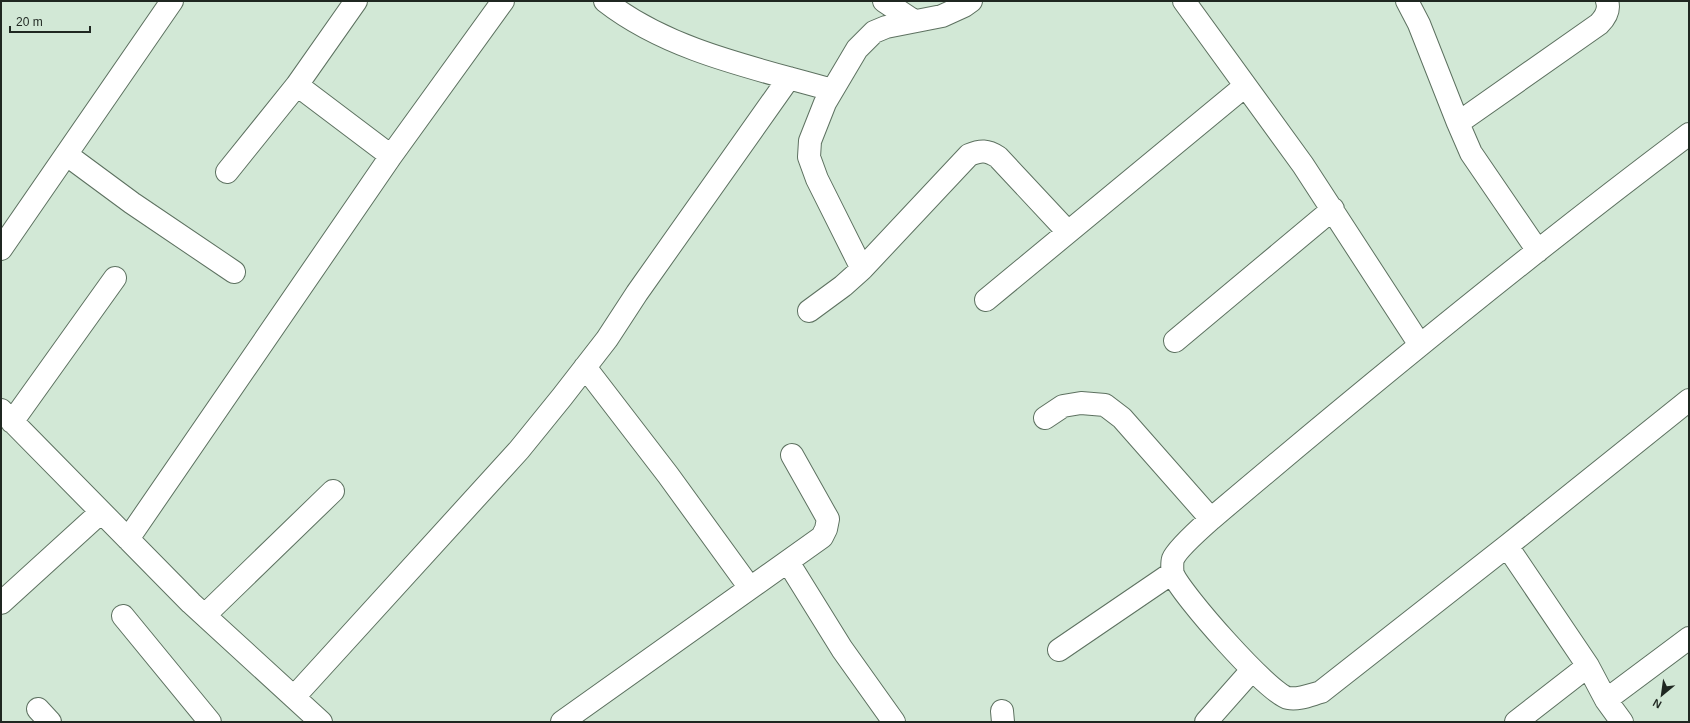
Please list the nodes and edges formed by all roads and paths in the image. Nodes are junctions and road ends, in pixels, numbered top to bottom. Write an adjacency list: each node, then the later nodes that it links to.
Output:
1 (172, 1): 17 (street)
2 (356, 1): 12 (street)
3 (503, 1): 18 (street)
4 (605, 1): 11 (street)
5 (884, 1): 10 (street)
6 (971, 1): 10 (street)
7 (1184, 1): 13 (street)
8 (1407, 1): 15 (street)
9 (1607, 1): 15 (street)
10 (914, 22): 14 (street)
11 (789, 78): 14 (street); 31 (street)
12 (297, 85): 18 (street); 19 (street)
13 (1245, 86): 20 (street); 21 (street)
14 (832, 90): 24 (street)
15 (1458, 123): 23 (street)
16 (1689, 134): 23 (street)
17 (67, 155): 22 (street); 25 (street)
18 (391, 156): 39 (street)
19 (227, 172)
20 (1333, 209): 29 (street); 30 (street)
21 (1068, 232): 24 (street); 27 (street)
22 (1, 249)
23 (1538, 251): 30 (street)
24 (862, 269): 28 (street)
25 (234, 272)
26 (115, 278): 33 (street)
27 (986, 300)
28 (809, 311)
29 (1175, 341)
30 (1420, 345): 38 (street)
31 (585, 367): 43 (street); 51 (street)
32 (1689, 400): 40 (street)
33 (7, 416): 37 (street)
34 (1046, 418): 38 (street)
35 (792, 455): 41 (street)
36 (333, 491): 45 (street)
37 (102, 512): 39 (street); 44 (street)
38 (1211, 519): 42 (street)
39 (128, 539): 45 (street)
40 (1507, 546): 49 (street); 50 (street)
41 (788, 562): 43 (street); 56 (street)
42 (1172, 572): 48 (street); 50 (street)
43 (750, 588): 55 (street)
44 (1, 603)
45 (205, 615): 51 (street)
46 (123, 616): 53 (street)
47 (1689, 638): 52 (street)
48 (1058, 650)
49 (1588, 666): 52 (street); 58 (street)
50 (1252, 670): 57 (street)
51 (294, 697): 54 (street)
52 (1606, 700): 59 (street)
53 (210, 722)
54 (321, 722)
55 (562, 722)
56 (894, 722)
57 (1206, 722)
58 (1516, 722)
59 (1622, 722)

